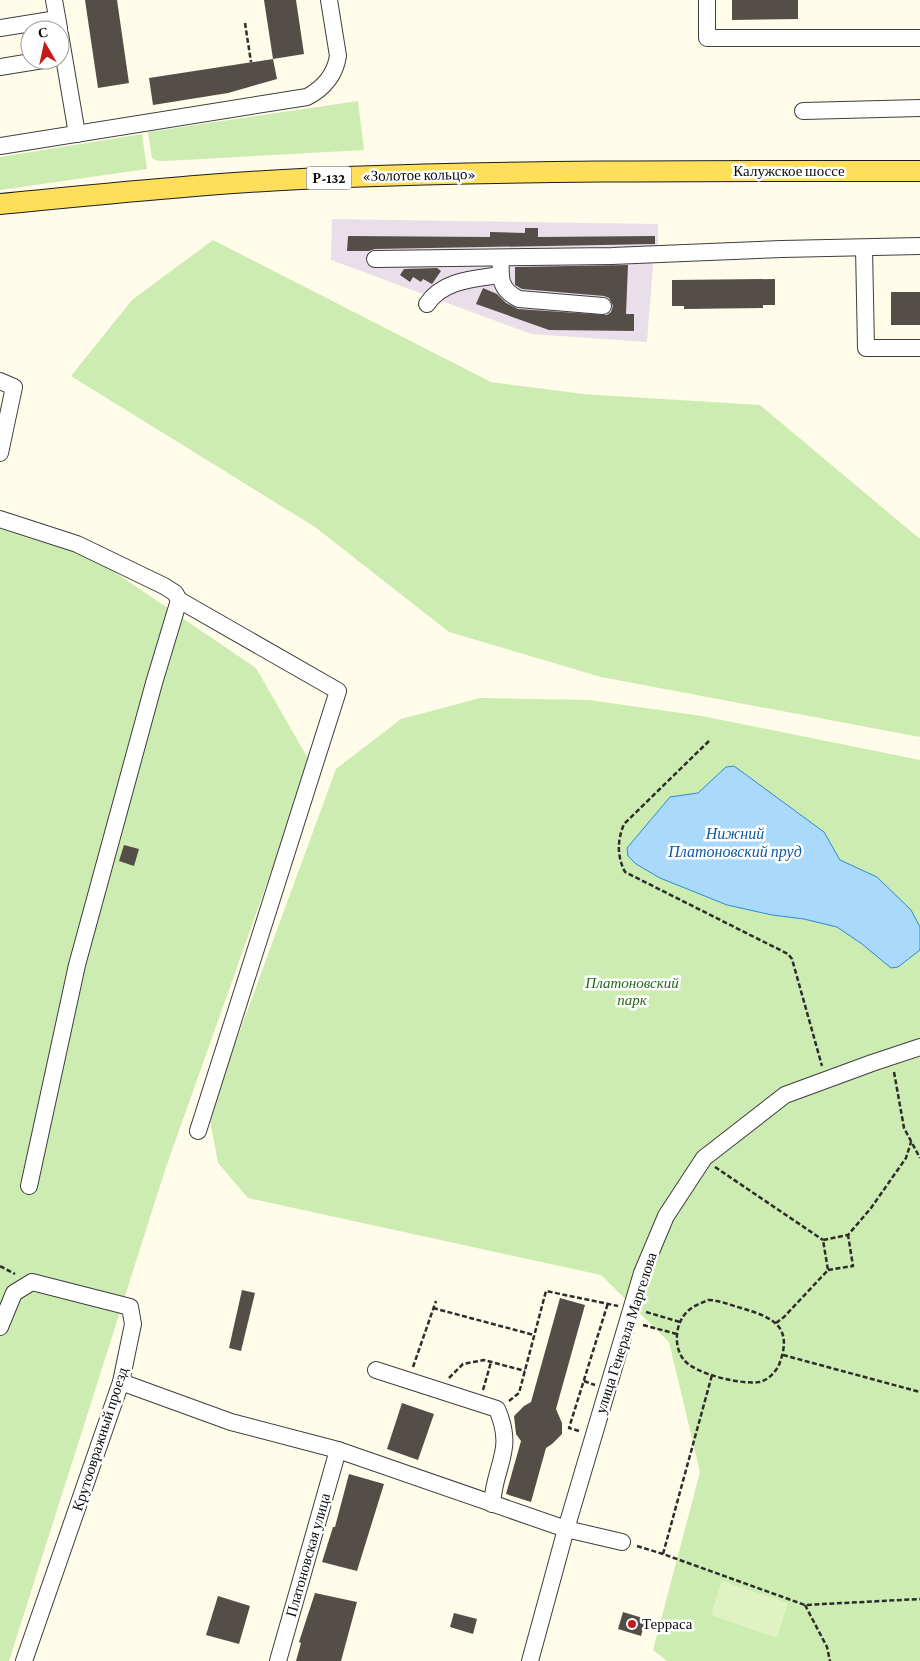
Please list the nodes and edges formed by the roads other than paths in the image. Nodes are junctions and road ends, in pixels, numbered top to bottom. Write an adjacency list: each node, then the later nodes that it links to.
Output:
1 (54, 0): 4 (street)
2 (329, 0): 13 (street)
3 (707, 0): 7 (street)
4 (58, 20)
5 (0, 28): 6 (street)
6 (20, 28)
7 (920, 38)
8 (20, 64): 9 (street)
9 (0, 67)
10 (65, 70): 13 (street)
11 (920, 108): 12 (street)
12 (803, 111)
13 (77, 134): 14 (street)
14 (0, 146)
15 (658, 171): 16 (main road, Калужское шоссе); 17 (main road, «Золотое кольцо» / Р-132)
16 (920, 171)
17 (0, 204)
18 (920, 246): 19 (street)
19 (864, 248): 20 (street); 25 (street)
20 (501, 258): 21 (street); 22 (street)
21 (375, 259)
22 (500, 275): 23 (street); 24 (street)
23 (427, 304)
24 (603, 306)
25 (920, 348)
26 (0, 381): 27 (street)
27 (0, 453)
28 (0, 519): 29 (street)
29 (179, 600): 31 (street); 32 (street)
30 (920, 1047): 38 (street, улица Генерала Маргелова)
31 (198, 1131)
32 (29, 1186)
33 (0, 1327): 35 (street, Крутоовражный проезд)
34 (376, 1370): 37 (street)
35 (121, 1382): 36 (street); 40 (street, Крутоовражный проезд)
36 (338, 1450): 37 (street); 41 (street, Платоновская улица)
37 (492, 1504): 38 (street)
38 (566, 1529): 39 (street); 42 (street, улица Генерала Маргелова)
39 (622, 1542)
40 (24, 1661)
41 (278, 1661)
42 (530, 1661)

